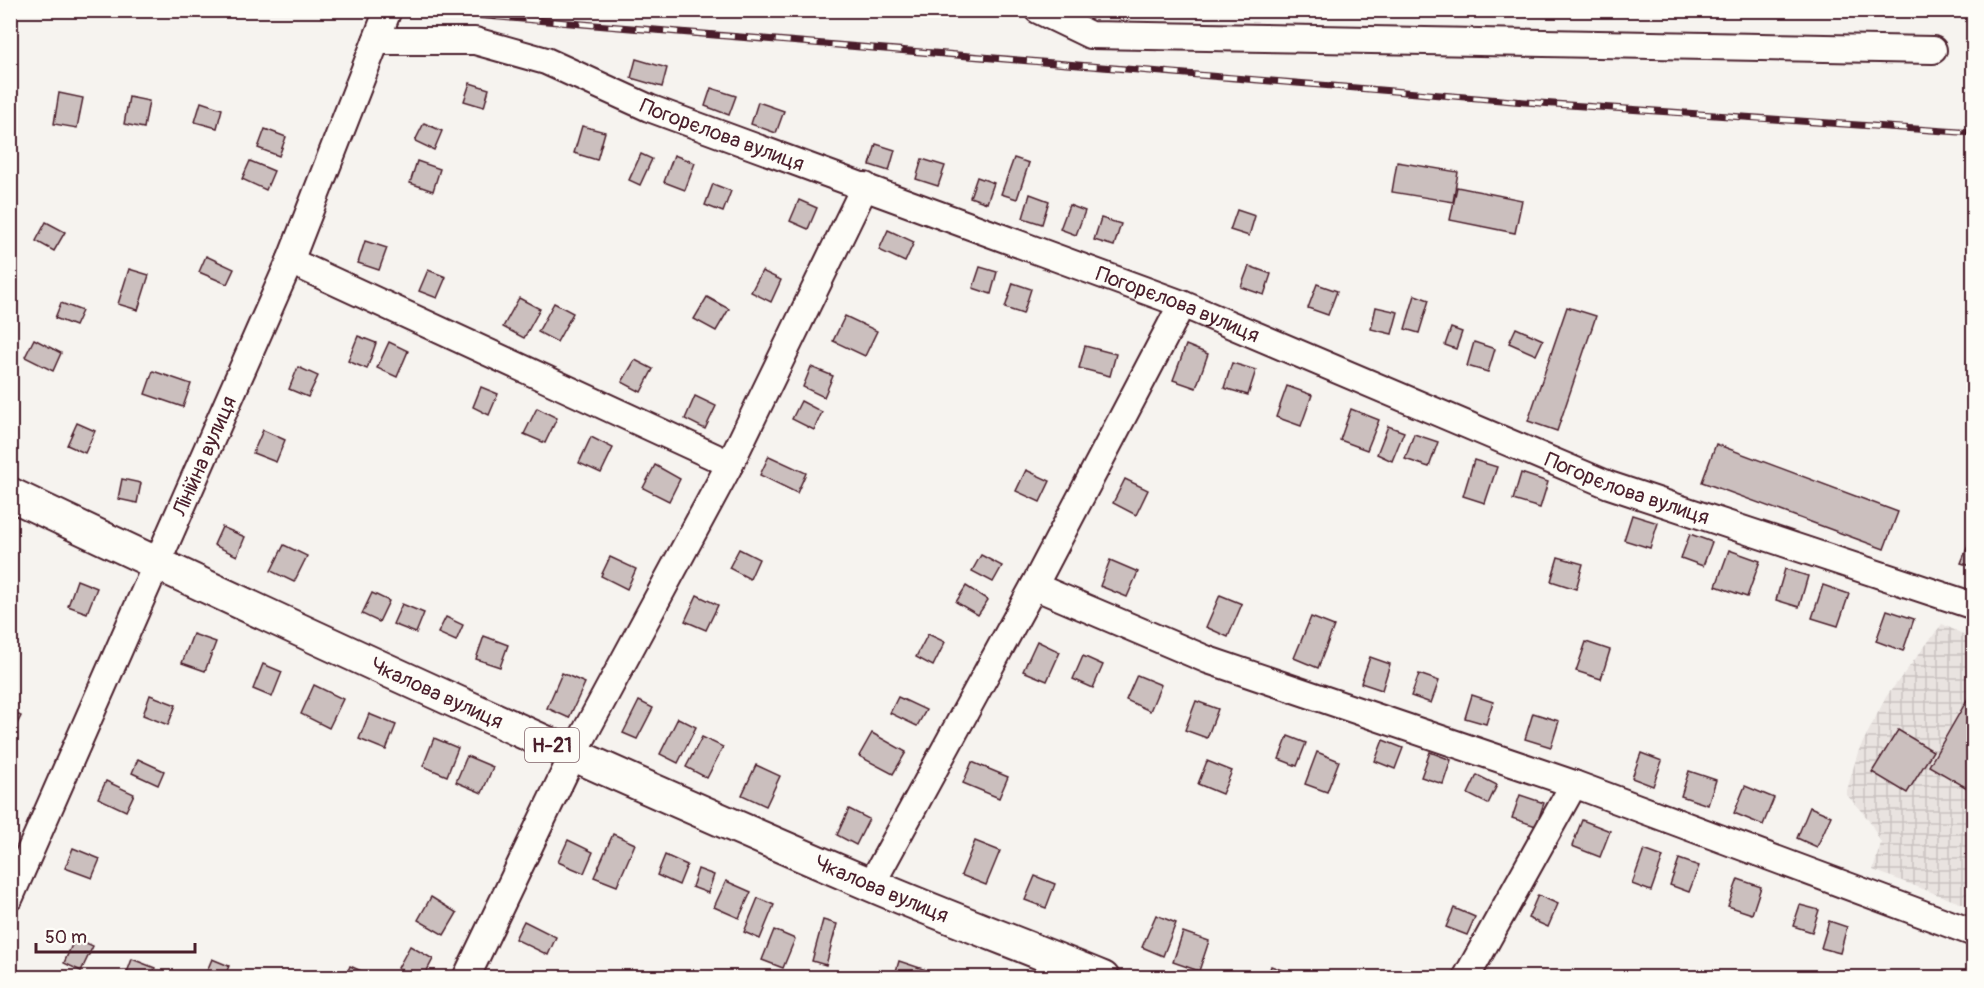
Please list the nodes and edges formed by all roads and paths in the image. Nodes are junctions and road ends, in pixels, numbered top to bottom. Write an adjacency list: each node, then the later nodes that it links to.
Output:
1 (388, 10): 3 (street, Лінійна вулиця)
2 (1038, 10): 4 (street)
3 (376, 41): 5 (street, Погорєлова вулиця); 6 (street, Лінійна вулиця)
4 (1933, 50)
5 (865, 186): 7 (street, Погорєлова вулиця); 8 (street)
6 (290, 261): 8 (street); 10 (street, Лінійна вулиця)
7 (1182, 304): 11 (street); 12 (street, Погорєлова вулиця)
8 (730, 464): 13 (street)
9 (10, 494): 10 (main road, Чкалова вулиця / Н-21)
10 (158, 564): 13 (main road, Чкалова вулиця / Н-21); 16 (street, Лінійна вулиця)
11 (1034, 586): 14 (street); 15 (street)
12 (1974, 606)
13 (573, 755): 15 (main road, Чкалова вулиця / Н-21); 18 (street)
14 (1574, 784): 17 (street); 20 (street)
15 (871, 885): 19 (main road, Чкалова вулиця / Н-21)
16 (10, 897)
17 (1974, 933)
18 (466, 978)
19 (1103, 978)
20 (1466, 978)

